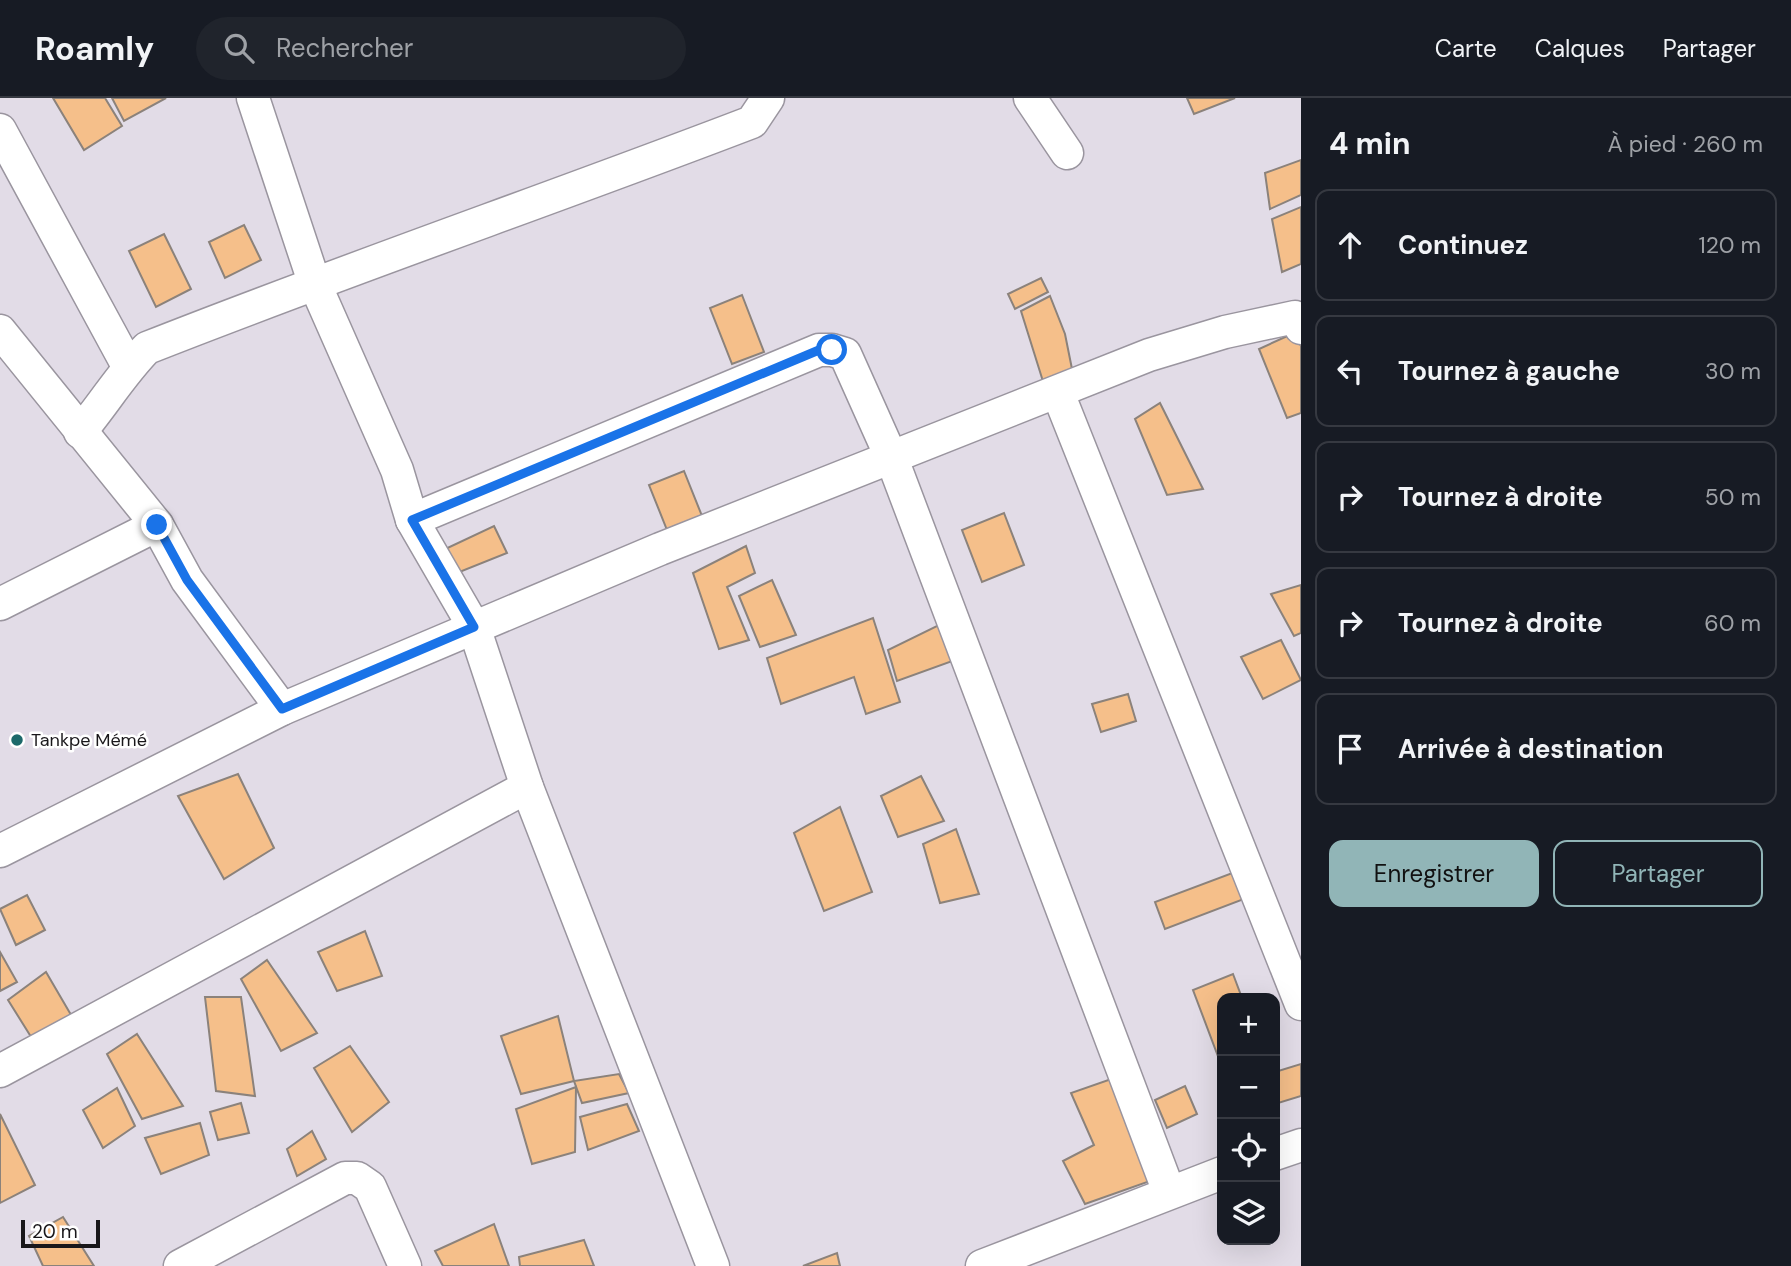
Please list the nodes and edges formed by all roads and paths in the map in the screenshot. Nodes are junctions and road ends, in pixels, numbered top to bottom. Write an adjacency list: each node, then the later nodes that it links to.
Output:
1 (253, 98): 6 (street)
2 (768, 98): 6 (street)
3 (1030, 98): 5 (street)
4 (0, 130): 9 (street)
5 (1067, 153)
6 (314, 282): 9 (street); 13 (street)
7 (1299, 320): 10 (street)
8 (0, 331): 11 (street)
9 (128, 366): 11 (street)
10 (1058, 393): 12 (street); 20 (street)
11 (80, 432): 14 (street)
12 (892, 459): 13 (street); 16 (street); 25 (street)
13 (412, 520): 16 (street)
14 (157, 525): 15 (street); 17 (street)
15 (0, 604)
16 (474, 627): 17 (street); 18 (street)
17 (282, 709): 19 (street)
18 (527, 787): 21 (street); 28 (street)
19 (0, 851)
20 (1301, 1004)
21 (0, 1071)
22 (1301, 1145): 23 (street)
23 (1280, 1152)
24 (1217, 1175): 25 (street)
25 (1169, 1192): 29 (street)
26 (180, 1266): 27 (street)
27 (405, 1266)
28 (713, 1266)
29 (982, 1266)

